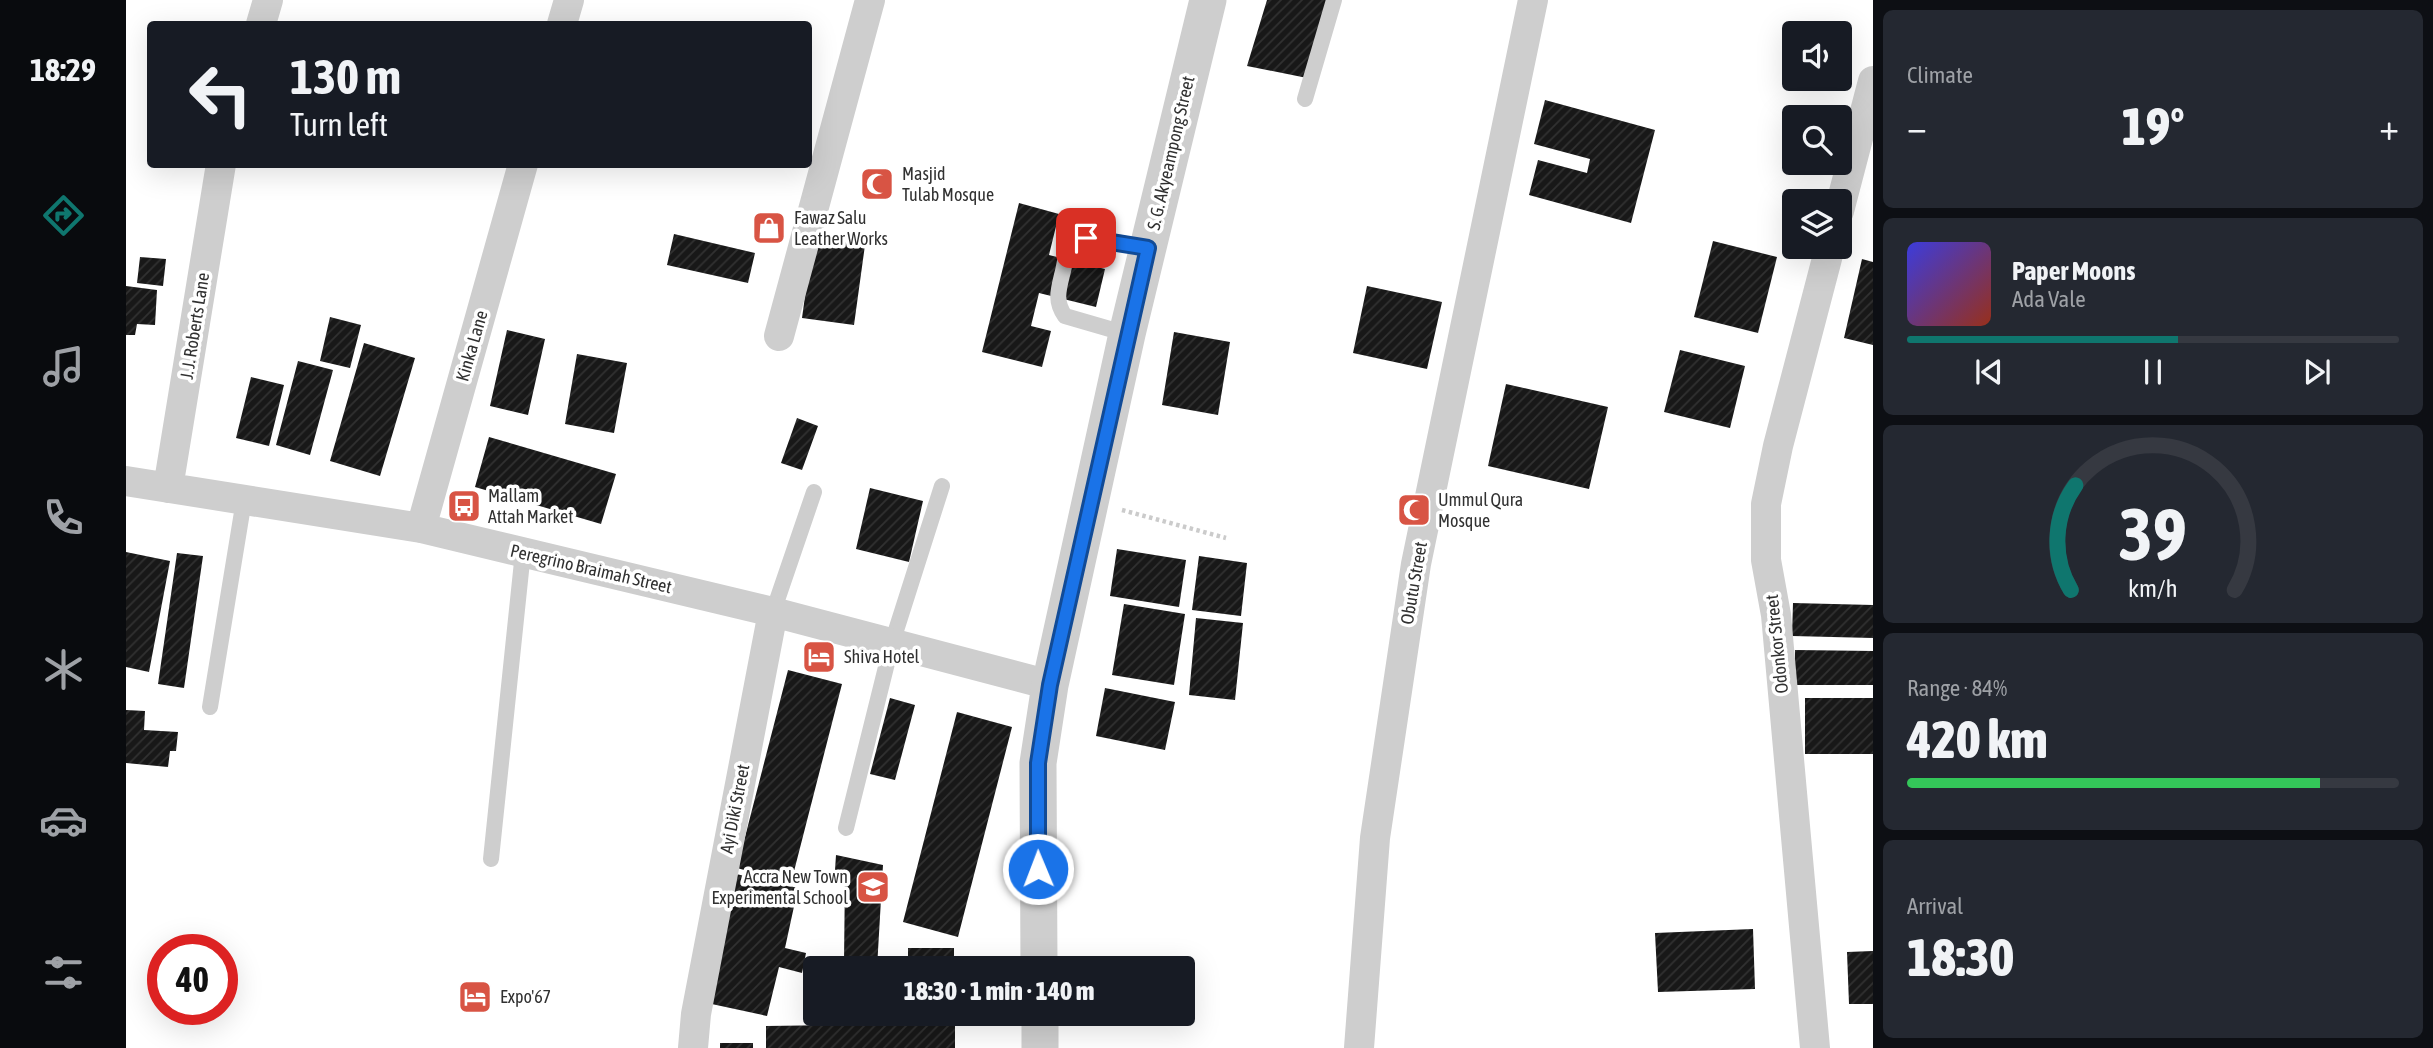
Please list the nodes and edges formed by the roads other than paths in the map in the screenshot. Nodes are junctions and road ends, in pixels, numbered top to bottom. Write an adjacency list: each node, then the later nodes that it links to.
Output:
1 (268, 0): 7 (street)
2 (569, 0): 8 (street)
3 (870, 0): 17 (street)
4 (1208, 0): 14 (street, S. G. Akyeampong Street)
5 (1334, 0): 10 (lane)
6 (1533, 0): 35 (street, Obutu Street)
7 (262, 21)
8 (563, 21)
9 (1873, 81): 13 (street)
10 (1305, 99)
11 (220, 168): 20 (street, J. J. Roberts Lane)
12 (522, 168): 23 (street, Kinka Lane)
13 (1845, 189)
14 (1148, 248): 16 (street, S. G. Akyeampong Street); 16 (lane)
15 (1827, 259): 36 (street, Odonkor Street)
16 (1127, 334): 27 (street, S. G. Akyeampong Street)
17 (779, 336)
18 (126, 481): 20 (street, Peregrino Braimah Street)
19 (942, 486): 26 (lane)
20 (169, 488): 22 (street, Peregrino Braimah Street)
21 (814, 492): 25 (lane)
22 (244, 500): 23 (street, Peregrino Braimah Street); 28 (lane)
23 (421, 528): 24 (street, Peregrino Braimah Street)
24 (523, 552): 25 (street, Peregrino Braimah Street); 30 (lane)
25 (773, 612): 26 (street, Peregrino Braimah Street); 33 (street, Ayi Diki Street)
26 (892, 643): 27 (street, Peregrino Braimah Street); 29 (lane)
27 (1050, 685): 31 (street, S. G. Akyeampong Street)
28 (209, 708)
29 (846, 828)
30 (491, 859)
31 (1039, 956)
32 (1040, 1026): 34 (street)
33 (693, 1048)
34 (1040, 1048)
35 (1359, 1048)
36 (1815, 1048)

